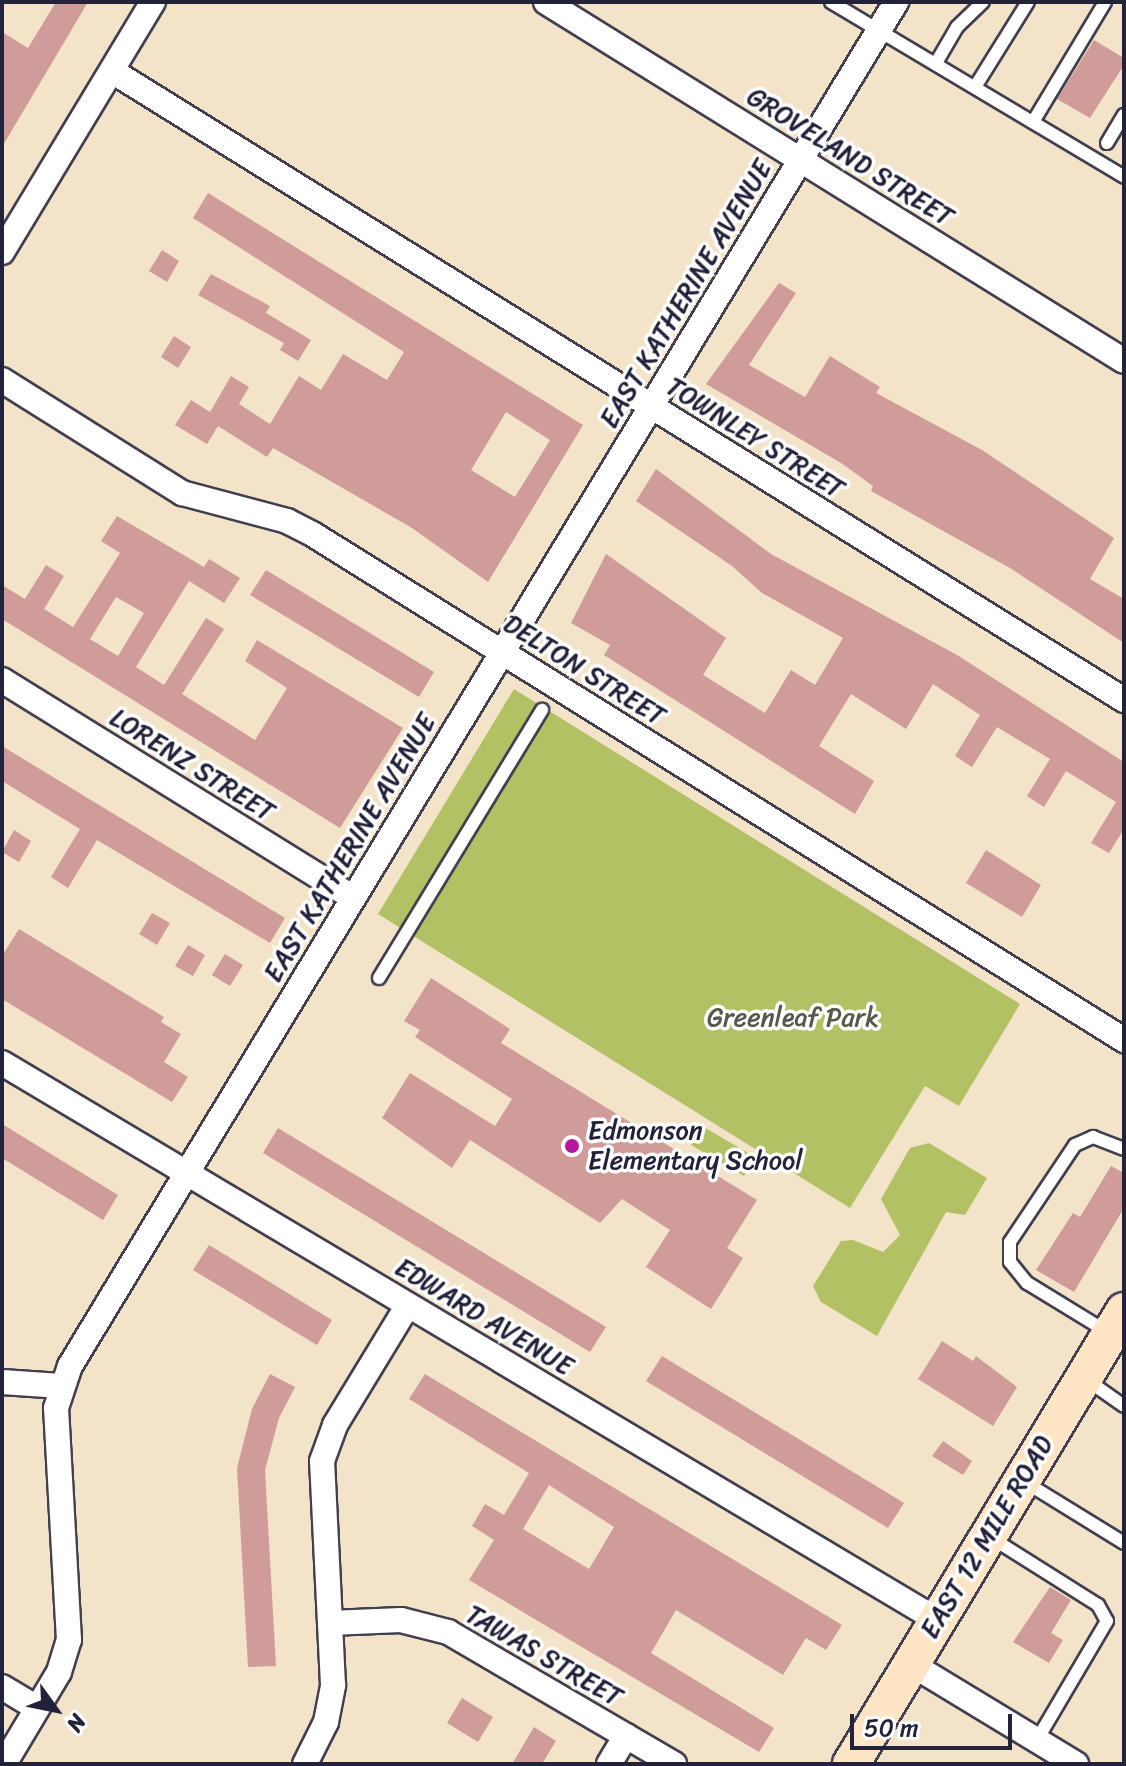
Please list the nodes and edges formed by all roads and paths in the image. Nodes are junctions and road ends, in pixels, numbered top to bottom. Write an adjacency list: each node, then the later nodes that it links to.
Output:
1 (153, 2): 10 (street)
2 (546, 2): 15 (street, GROVELAND STREET)
3 (831, 2): 8 (lane)
4 (896, 2): 8 (street, EAST KATHERINE AVENUE)
5 (983, 2): 9 (lane)
6 (1028, 2): 11 (lane)
7 (1105, 2): 13 (lane)
8 (880, 28): 9 (lane); 15 (street, EAST KATHERINE AVENUE)
9 (936, 63): 11 (lane)
10 (112, 71): 17 (street); 20 (street, TOWNLEY STREET)
11 (975, 87): 13 (lane)
12 (1124, 115): 14 (lane)
13 (1033, 122): 16 (lane)
14 (1107, 143)
15 (801, 159): 18 (street, GROVELAND STREET); 20 (street, EAST KATHERINE AVENUE)
16 (1124, 177)
17 (2, 252)
18 (1124, 361)
19 (2, 380): 21 (street, DELTON STREET)
20 (651, 406): 21 (street, EAST KATHERINE AVENUE); 23 (street, TOWNLEY STREET)
21 (502, 653): 25 (street, EAST KATHERINE AVENUE); 27 (street, DELTON STREET)
22 (2, 680): 25 (street, LORENZ STREET)
23 (1124, 700)
24 (542, 710): 26 (lane)
25 (353, 898): 30 (street, EAST KATHERINE AVENUE)
26 (379, 978)
27 (1122, 1035)
28 (2, 1063): 30 (street, EDWARD AVENUE)
29 (1124, 1149): 32 (lane)
30 (186, 1172): 31 (street, EDWARD AVENUE); 35 (street, EAST KATHERINE AVENUE)
31 (408, 1305): 40 (street, EDWARD AVENUE); 41 (street)
32 (1117, 1322): 33 (main road, EAST 12 MILE ROAD)
33 (1084, 1378): 36 (lane); 37 (main road, EAST 12 MILE ROAD)
34 (2, 1382): 35 (street)
35 (61, 1386): 44 (street, EAST KATHERINE AVENUE)
36 (1124, 1406)
37 (1022, 1480): 38 (main road, EAST 12 MILE ROAD); 39 (lane)
38 (987, 1535): 40 (main road, EAST 12 MILE ROAD); 46 (lane)
39 (1124, 1543)
40 (937, 1620): 42 (main road, EAST 12 MILE ROAD)
41 (330, 1623): 45 (street, TAWAS STREET); 48 (street)
42 (911, 1664): 46 (street); 51 (main road, EAST 12 MILE ROAD)
43 (2, 1687): 44 (street)
44 (37, 1708): 47 (street, EAST KATHERINE AVENUE)
45 (626, 1736): 49 (street); 50 (street, TAWAS STREET)
46 (1037, 1740): 52 (street)
47 (4, 1764)
48 (305, 1764)
49 (609, 1764)
50 (674, 1764)
51 (851, 1764)
52 (1076, 1764)

